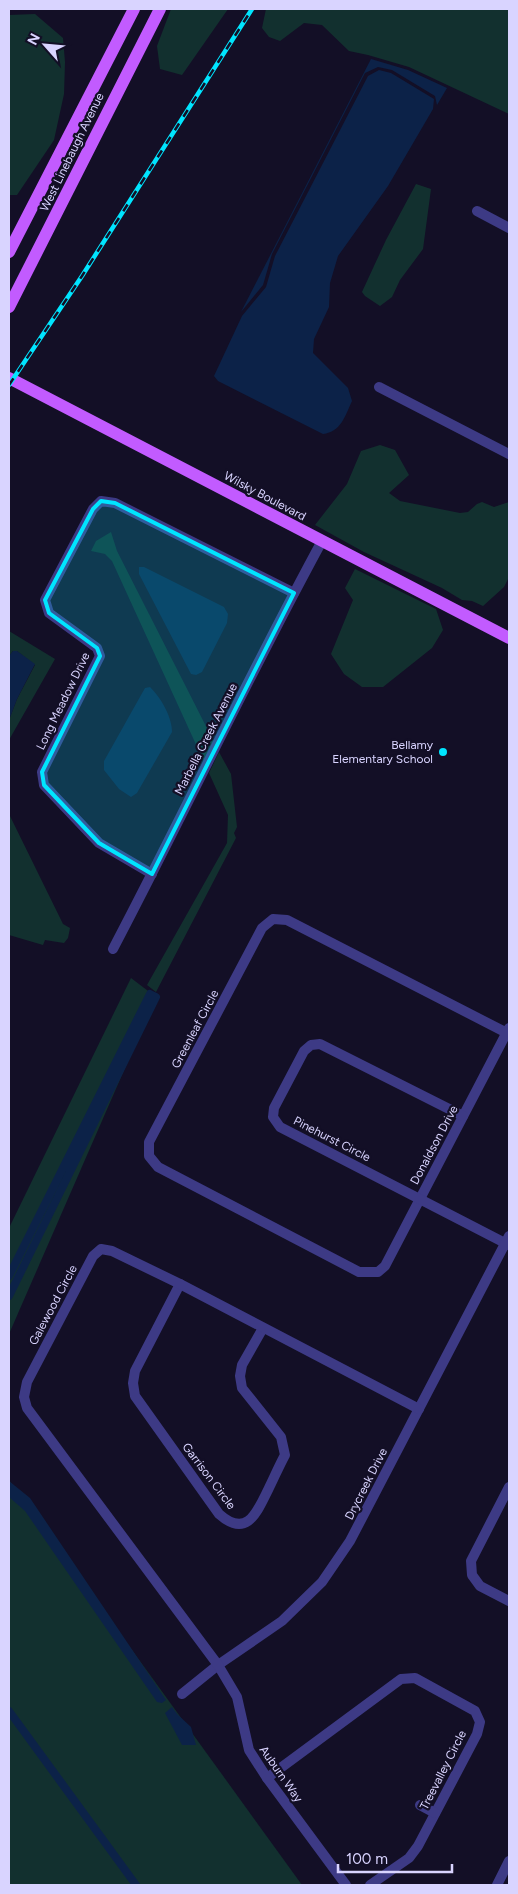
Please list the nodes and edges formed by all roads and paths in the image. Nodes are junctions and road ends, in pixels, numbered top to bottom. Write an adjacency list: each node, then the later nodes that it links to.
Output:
1 (134, 9): 5 (main road, West Linebaugh Avenue)
2 (160, 9): 6 (main road, West Linebaugh Avenue)
3 (477, 211): 4 (street)
4 (509, 228)
5 (9, 252)
6 (9, 307)
7 (9, 378): 10 (main road, Wilsky Boulevard)
8 (379, 387): 9 (street)
9 (509, 454)
10 (322, 541): 11 (street, Marbella Creek Avenue); 12 (main road, Wilsky Boulevard)
11 (294, 593): 13 (street, Marbella Creek Avenue); 13 (street, Long Meadow Drive)
12 (509, 638)
13 (152, 874): 14 (street, Marbella Creek Avenue)
14 (113, 949)
15 (508, 1030): 16 (street, Donaldson Drive); 19 (street, Greenleaf Circle)
16 (463, 1116): 17 (street, Donaldson Drive); 17 (street, Pinehurst Circle)
17 (420, 1199): 18 (street); 19 (street, Donaldson Drive)
18 (508, 1241): 22 (street, Drycreek Drive)
19 (378, 1272)
20 (180, 1284): 21 (street, Galewood Circle); 21 (street, Garrison Circle); 25 (street, Galewood Circle)
21 (263, 1328): 22 (street, Galewood Circle)
22 (419, 1409): 25 (street, Drycreek Drive)
23 (509, 1487): 24 (street)
24 (509, 1601)
25 (218, 1665): 26 (street, Drycreek Drive); 27 (street, Auburn Way)
26 (182, 1694)
27 (267, 1778): 29 (street, Treevalley Circle); 32 (street, Auburn Way)
28 (420, 1805): 29 (street)
29 (435, 1813): 33 (street, Treevalley Circle)
30 (509, 1861): 31 (street)
31 (502, 1882)
32 (346, 1885)
33 (370, 1885)

